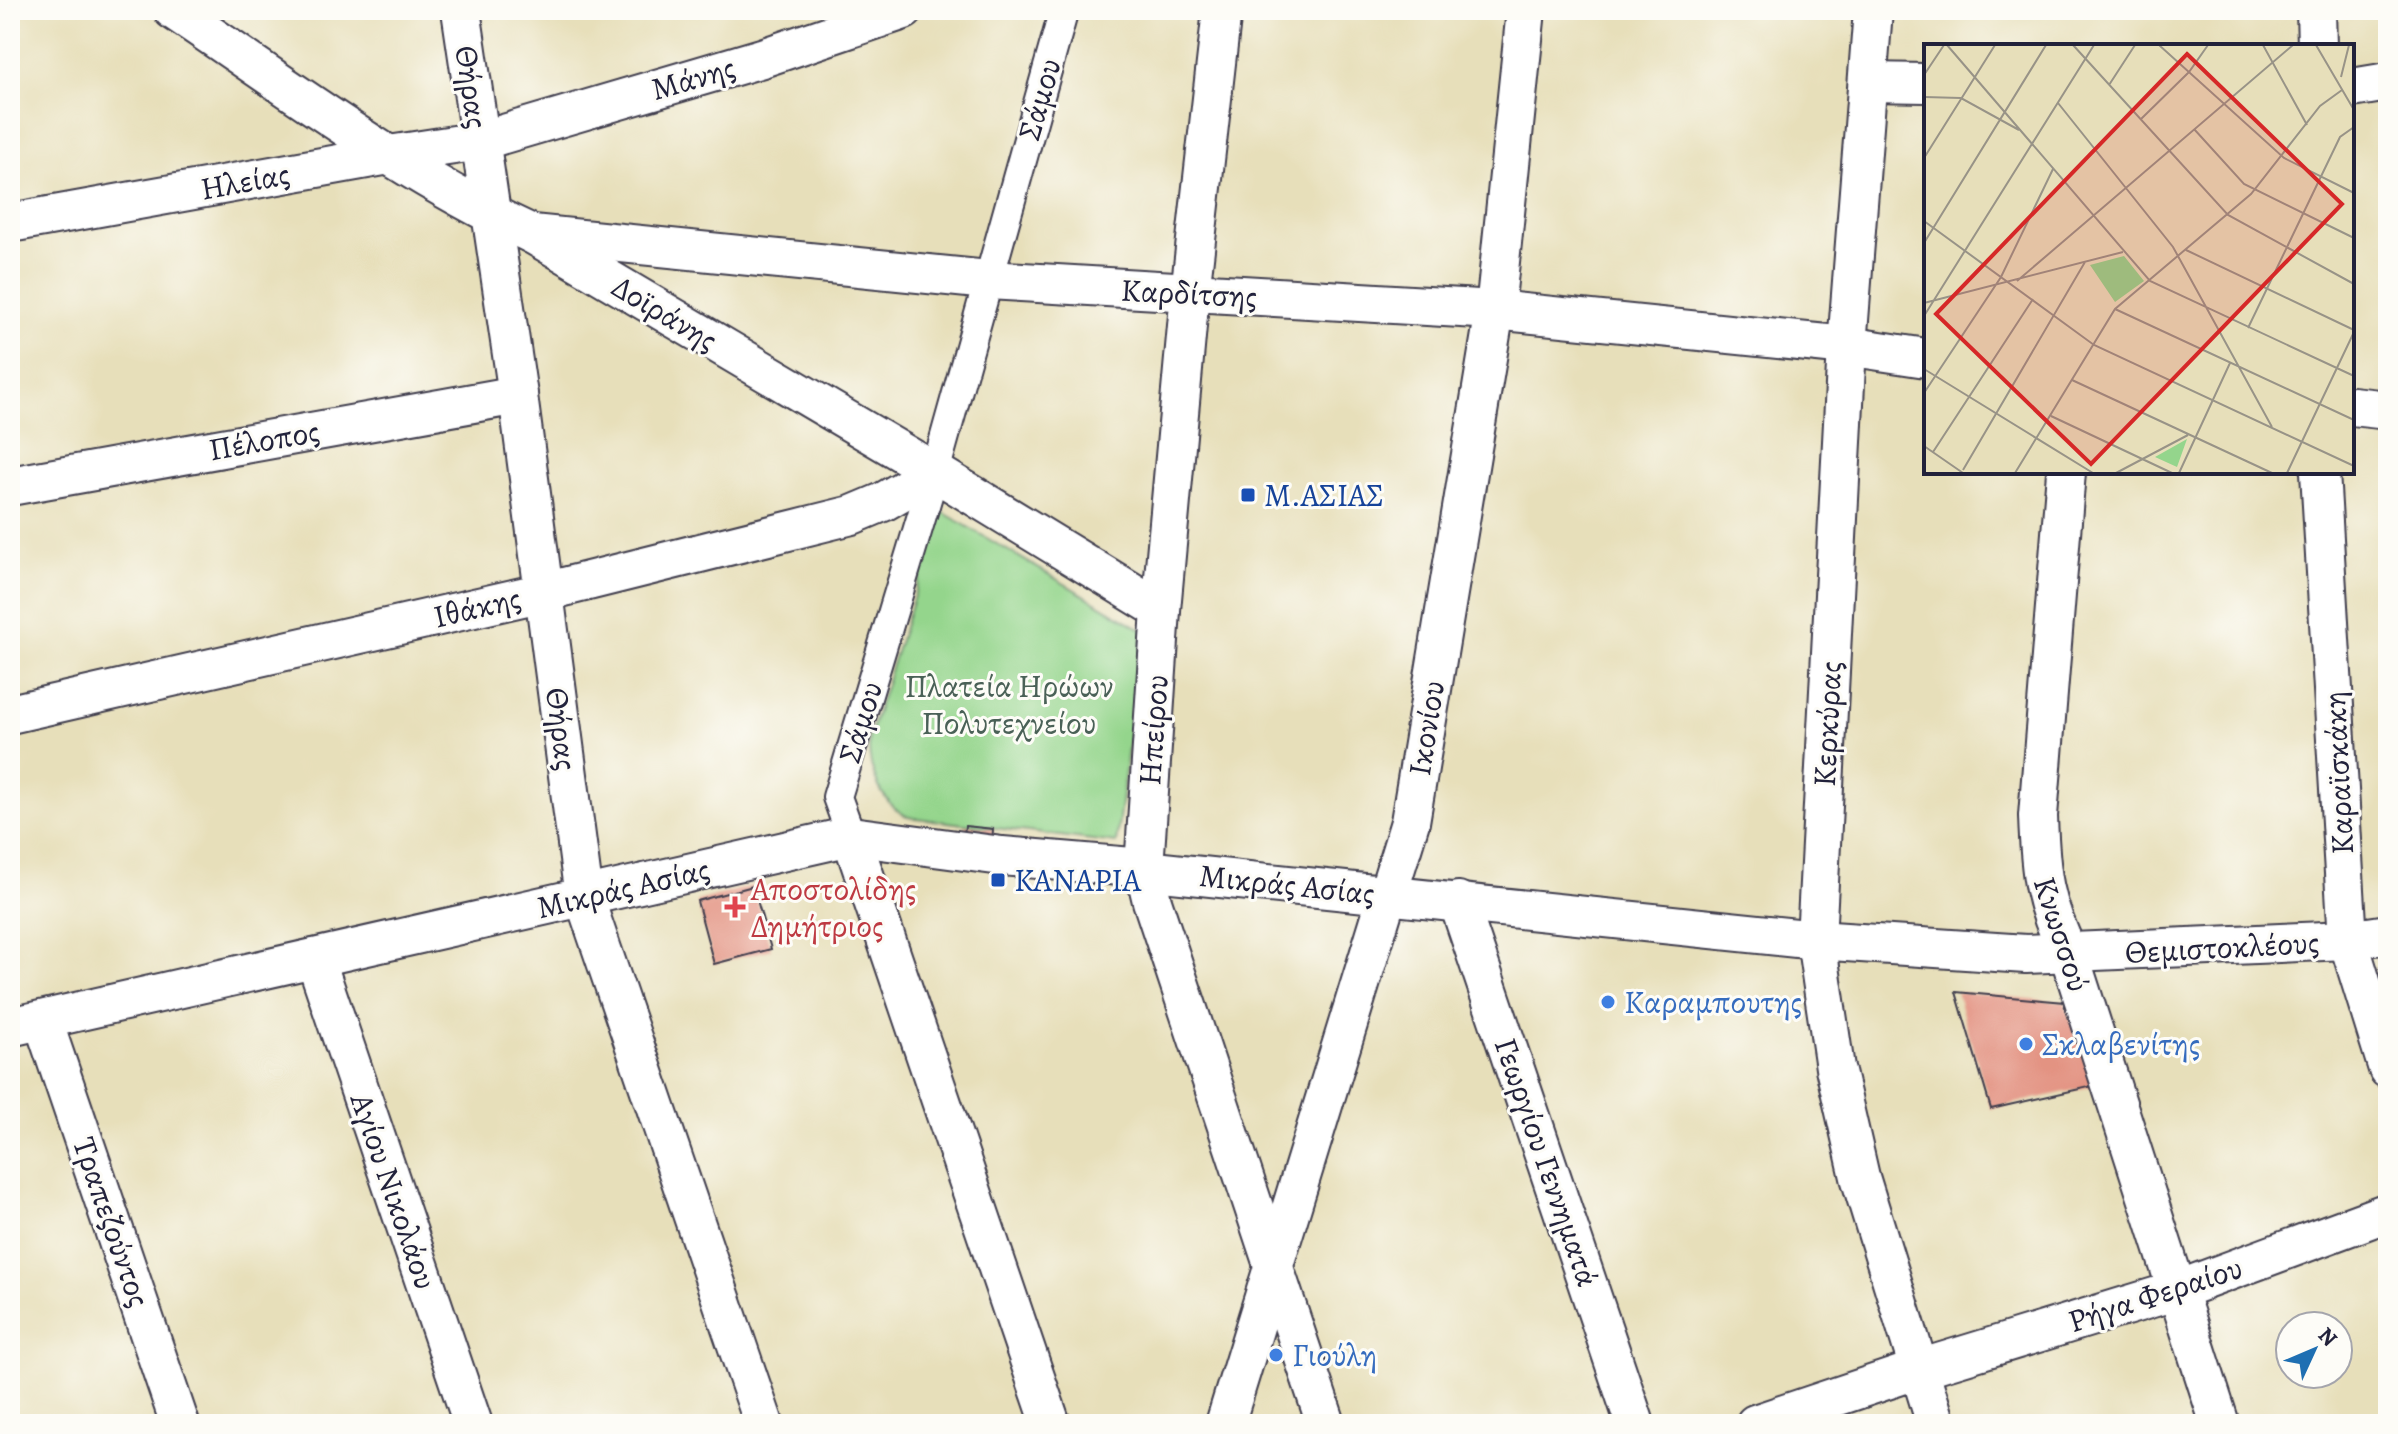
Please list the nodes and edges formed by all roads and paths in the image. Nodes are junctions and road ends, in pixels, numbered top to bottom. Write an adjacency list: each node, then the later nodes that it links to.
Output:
1 (173, 10): 15 (street, Δοϊράνης)
2 (461, 10): 14 (street, Θήρας)
3 (904, 10): 14 (street, Μάνης)
4 (1064, 10): 19 (street, Σάμου)
5 (1222, 10): 20 (street, Ηπείρου)
6 (1526, 10): 21 (street, Ικονίου)
7 (1873, 10): 10 (street, Κερκύρας)
8 (2316, 10): 9 (street)
9 (2317, 44)
10 (1868, 82): 12 (street); 22 (street, Κερκύρας)
11 (2388, 82): 13 (street)
12 (1924, 83)
13 (2354, 88)
14 (480, 141): 15 (street, Ηλείας); 16 (street, Θήρας)
15 (389, 155): 16 (street, Δοϊράνης); 17 (street, Ηλείας)
16 (491, 215): 18 (street, Δοϊράνης); 24 (street, Θήρας)
17 (10, 223)
18 (532, 234): 19 (street, Καρδίτσης); 27 (street, Δοϊράνης)
19 (988, 280): 20 (street, Καρδίτσης); 27 (street, Σάμου)
20 (1190, 293): 21 (street, Καρδίτσης); 32 (street, Ηπείρου)
21 (1495, 310): 22 (street, Καρδίτσης); 36 (street, Ικονίου)
22 (1847, 346): 23 (street, Καρδίτσης); 40 (street, Κερκύρας)
23 (1924, 358)
24 (518, 395): 30 (street, Πέλοπος); 31 (street, Θήρας)
25 (2354, 406): 26 (street)
26 (2388, 410)
27 (935, 472): 31 (street, Ιθάκης); 32 (street, Δοϊράνης); 34 (street, Σάμου)
28 (2066, 474): 42 (street, Κνωσσού)
29 (2320, 474): 41 (street, Καραϊσκάκη)
30 (10, 486)
31 (544, 592): 33 (street, Ιθάκης); 37 (street, Θήρας)
32 (1161, 610): 35 (street, Ηπείρου)
33 (10, 714)
34 (851, 836): 35 (street, Μικράς Ασίας); 37 (street, Μικράς Ασίας); 53 (street, Σάμου)
35 (1144, 868): 36 (street, Μικράς Ασίας); 47 (street, Ηπείρου)
36 (1388, 894): 38 (street, Μικράς Ασίας); 47 (street, Ικονίου)
37 (584, 897): 43 (street, Μικράς Ασίας); 52 (street, Θήρας)
38 (1458, 901): 40 (street, Μικράς Ασίας); 56 (street, Γεωργίου Γεννηματά)
39 (2388, 934): 41 (street, Θεμιστοκλέους)
40 (1816, 940): 42 (street, Θεμιστοκλέους); 49 (street, Κερκύρας)
41 (2348, 940): 42 (street, Θεμιστοκλέους); 45 (street, Καραϊσκάκη)
42 (2069, 954): 48 (street, Κνωσσού)
43 (315, 958): 44 (street, Μικράς Ασίας); 51 (street, Αγίου Νικολάου)
44 (27, 1024): 50 (street, Τραπεζούντος)
45 (2388, 1069)
46 (2388, 1212): 48 (street, Ρήγα Φεραίου)
47 (1272, 1268): 54 (street, Ικονίου); 55 (street, Ηπείρου)
48 (2178, 1290): 49 (street, Ρήγα Φεραίου); 59 (street, Κνωσσού)
49 (1919, 1369): 57 (street, Ρήγα Φεραίου); 58 (street, Κερκύρας)
50 (180, 1424)
51 (473, 1424)
52 (764, 1424)
53 (1051, 1424)
54 (1225, 1424)
55 (1326, 1424)
56 (1635, 1424)
57 (1755, 1424)
58 (1936, 1424)
59 (2220, 1424)

